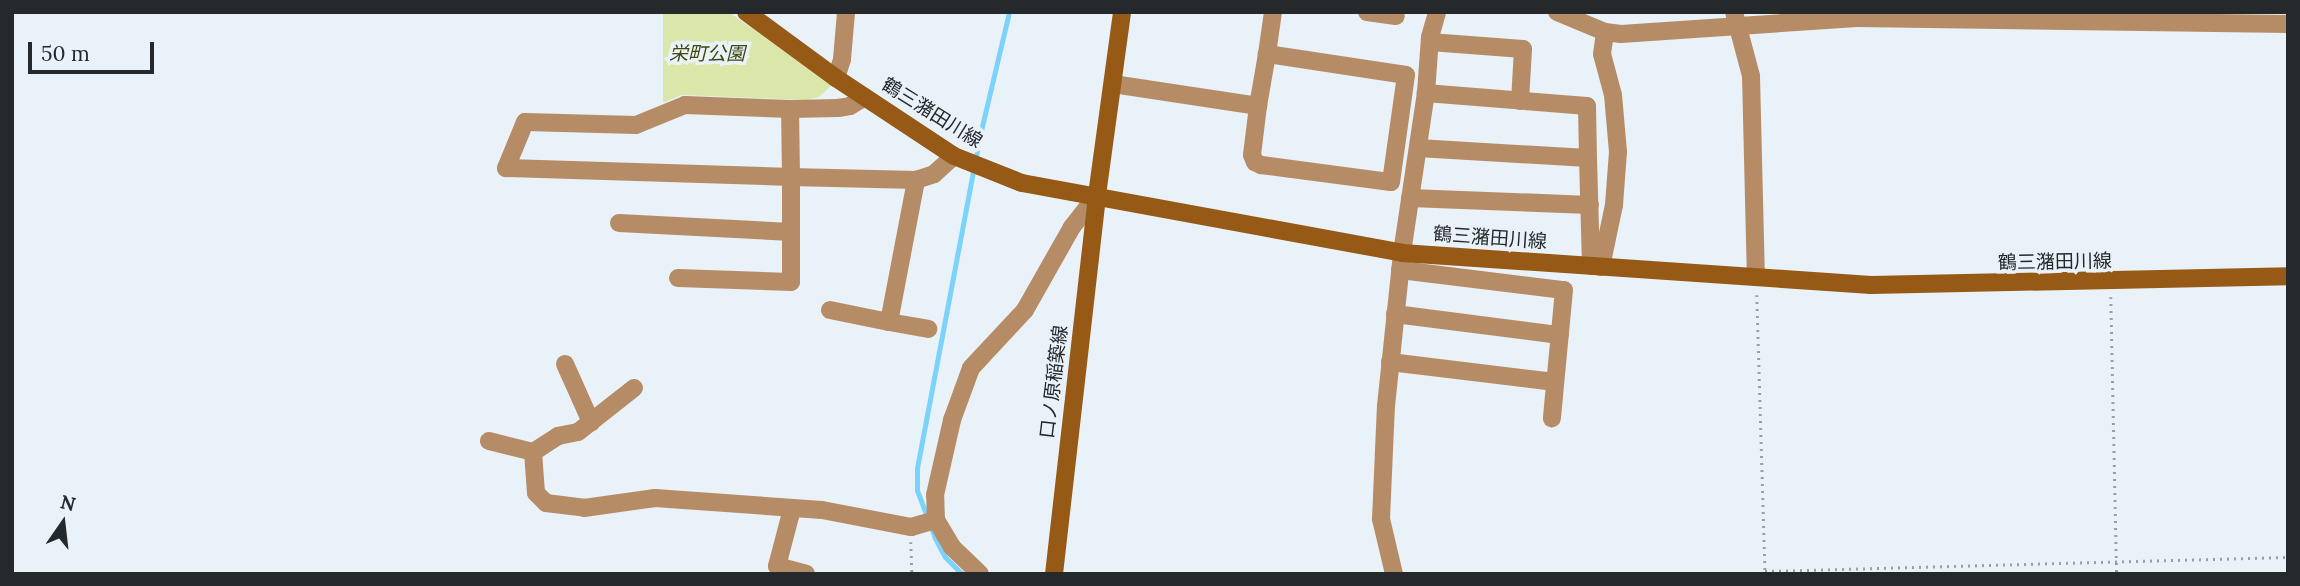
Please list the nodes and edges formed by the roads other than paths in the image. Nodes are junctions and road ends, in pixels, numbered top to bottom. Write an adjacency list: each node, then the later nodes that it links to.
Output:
1 (746, 12): 15 (main road, 鶴三潴田川線)
2 (846, 12): 15 (street)
3 (1122, 12): 16 (main road, 口ノ原稲築線)
4 (1273, 12): 14 (street)
5 (1367, 12): 8 (street)
6 (1437, 12): 13 (street)
7 (1557, 12): 12 (street)
8 (1396, 16)
9 (1819, 16): 10 (street); 11 (street)
10 (1735, 18): 12 (street); 36 (street)
11 (2288, 24)
12 (1605, 32): 33 (street)
13 (1430, 42): 17 (street); 19 (street)
14 (1267, 54): 20 (street); 20 (street)
15 (836, 78): 18 (main road, 鶴三潴田川線)
16 (1113, 84): 20 (street); 27 (main road, 口ノ原稲築線)
17 (1426, 93): 19 (street); 22 (street)
18 (865, 97): 21 (street); 23 (main road, 鶴三潴田川線)
19 (1520, 101): 24 (street)
20 (1258, 106)
21 (790, 109): 25 (street); 25 (street)
22 (1418, 148): 24 (street); 28 (street)
23 (954, 156): 26 (street); 27 (main road, 鶴三潴田川線)
24 (1588, 158): 29 (street)
25 (791, 177): 26 (street); 31 (street)
26 (916, 180): 39 (street)
27 (1097, 195): 32 (main road, 鶴三潴田川線); 51 (street); 54 (main road, 口ノ原稲築線)
28 (1410, 198): 29 (street); 32 (street)
29 (1590, 205): 33 (street)
30 (619, 223): 31 (street)
31 (791, 232): 35 (street)
32 (1401, 261): 33 (main road, 鶴三潴田川線); 38 (street); 41 (street)
33 (1596, 266): 36 (main road, 鶴三潴田川線)
34 (2288, 276): 36 (main road, 鶴三潴田川線)
35 (678, 278)
36 (1756, 278)
37 (830, 310): 39 (street)
38 (1395, 314): 41 (street); 42 (street)
39 (889, 322): 40 (street)
40 (928, 329)
41 (1560, 335): 44 (street)
42 (1390, 362): 44 (street); 55 (street)
43 (565, 364): 47 (street)
44 (1555, 382): 46 (street)
45 (634, 388): 47 (street)
46 (1552, 418)
47 (590, 422): 49 (street)
48 (489, 441): 49 (street)
49 (533, 452): 50 (street)
50 (792, 509): 51 (street); 52 (street)
51 (936, 520): 53 (street)
52 (806, 574)
53 (979, 574)
54 (1054, 574)
55 (1394, 574)

